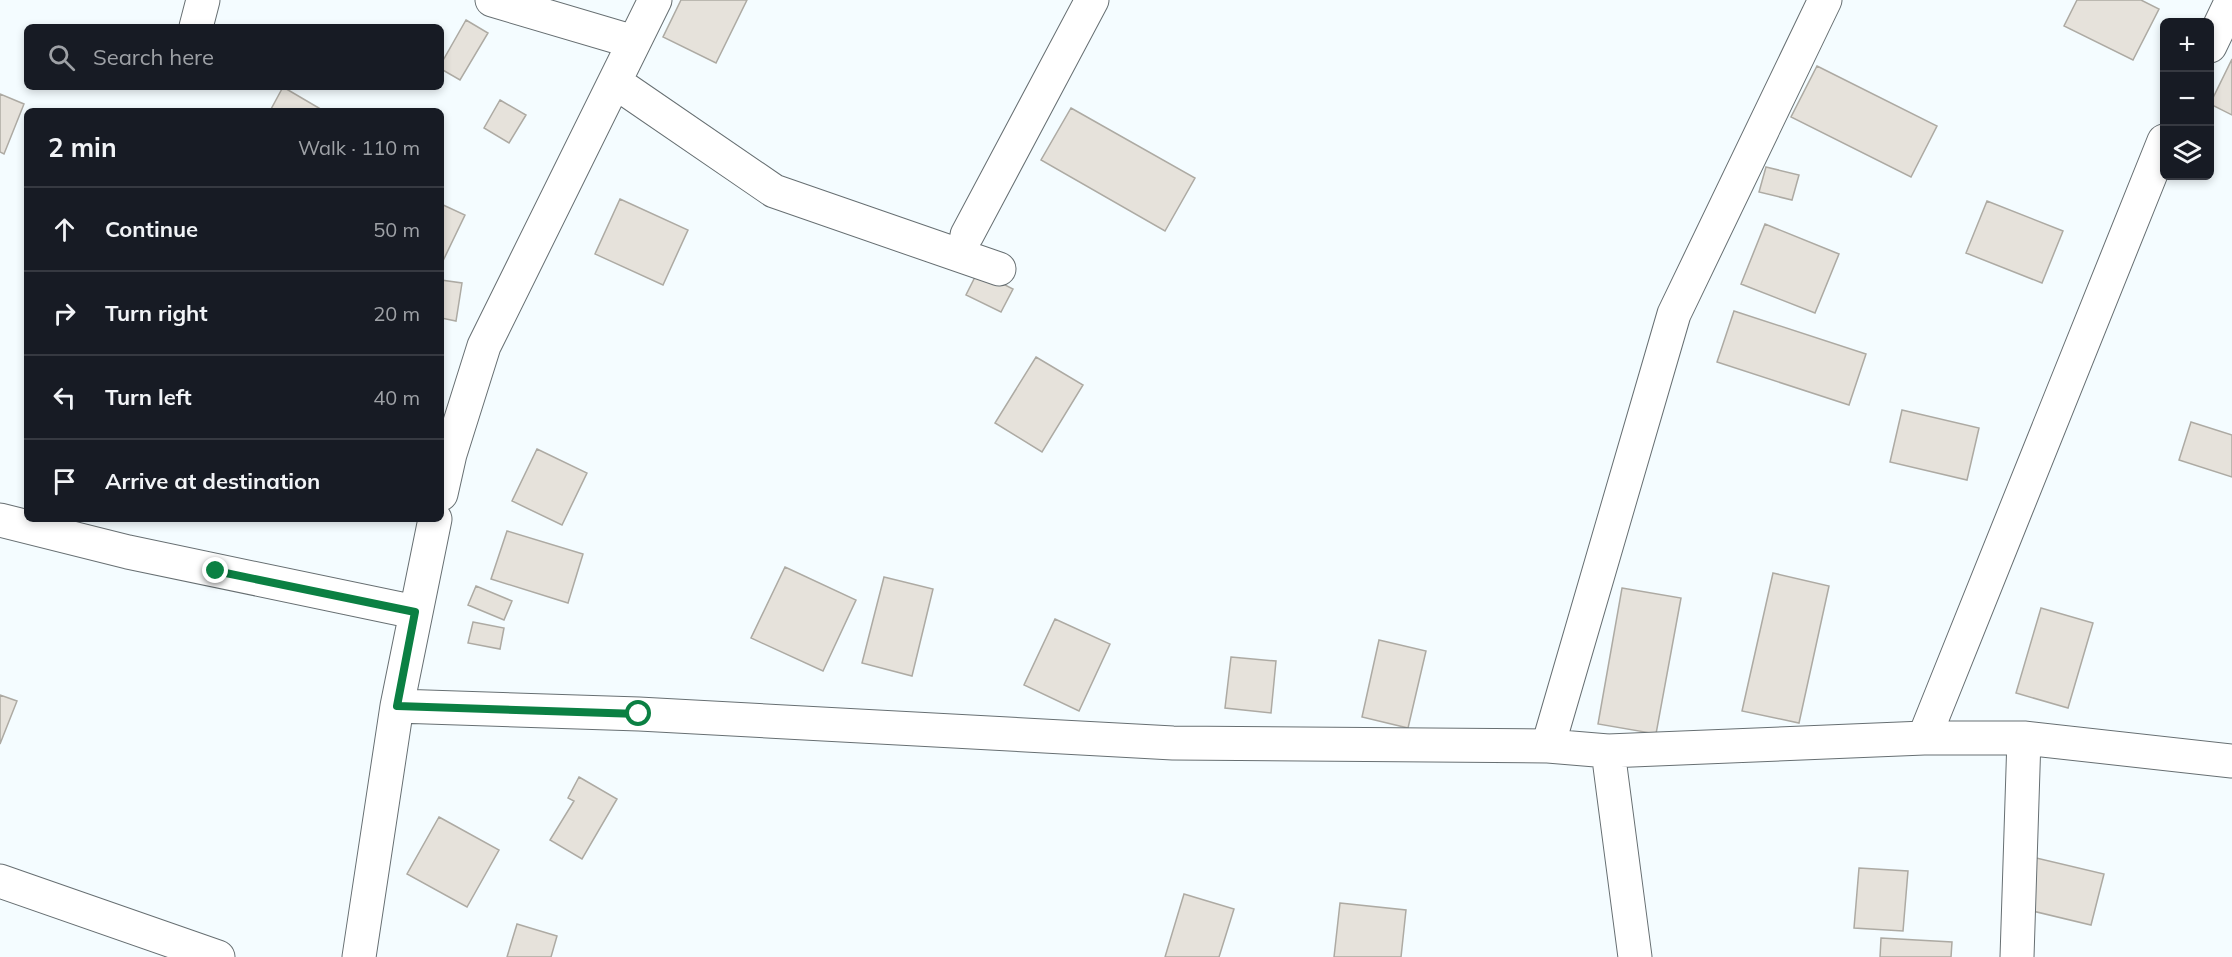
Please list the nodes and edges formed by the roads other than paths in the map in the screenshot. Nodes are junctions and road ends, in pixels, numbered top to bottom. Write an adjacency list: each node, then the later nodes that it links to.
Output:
1 (203, 0): 7 (street)
2 (492, 0): 9 (street)
3 (655, 0): 9 (street)
4 (1092, 0): 12 (street)
5 (1825, 0): 21 (street)
6 (2232, 0): 8 (street)
7 (197, 24)
8 (2214, 38)
9 (634, 42): 10 (street)
10 (615, 82): 13 (street); 14 (street)
11 (2160, 151): 19 (street)
12 (967, 235)
13 (999, 269)
14 (444, 481)
15 (0, 520): 17 (street)
16 (434, 522): 17 (street)
17 (415, 612): 18 (street)
18 (397, 706): 21 (street); 26 (street)
19 (1924, 738): 20 (street); 22 (street)
20 (2024, 738): 23 (street); 28 (street)
21 (1548, 746): 22 (street)
22 (1608, 751): 27 (street)
23 (2232, 761)
24 (0, 881): 25 (street)
25 (218, 957)
26 (359, 957)
27 (1635, 957)
28 (2017, 957)

